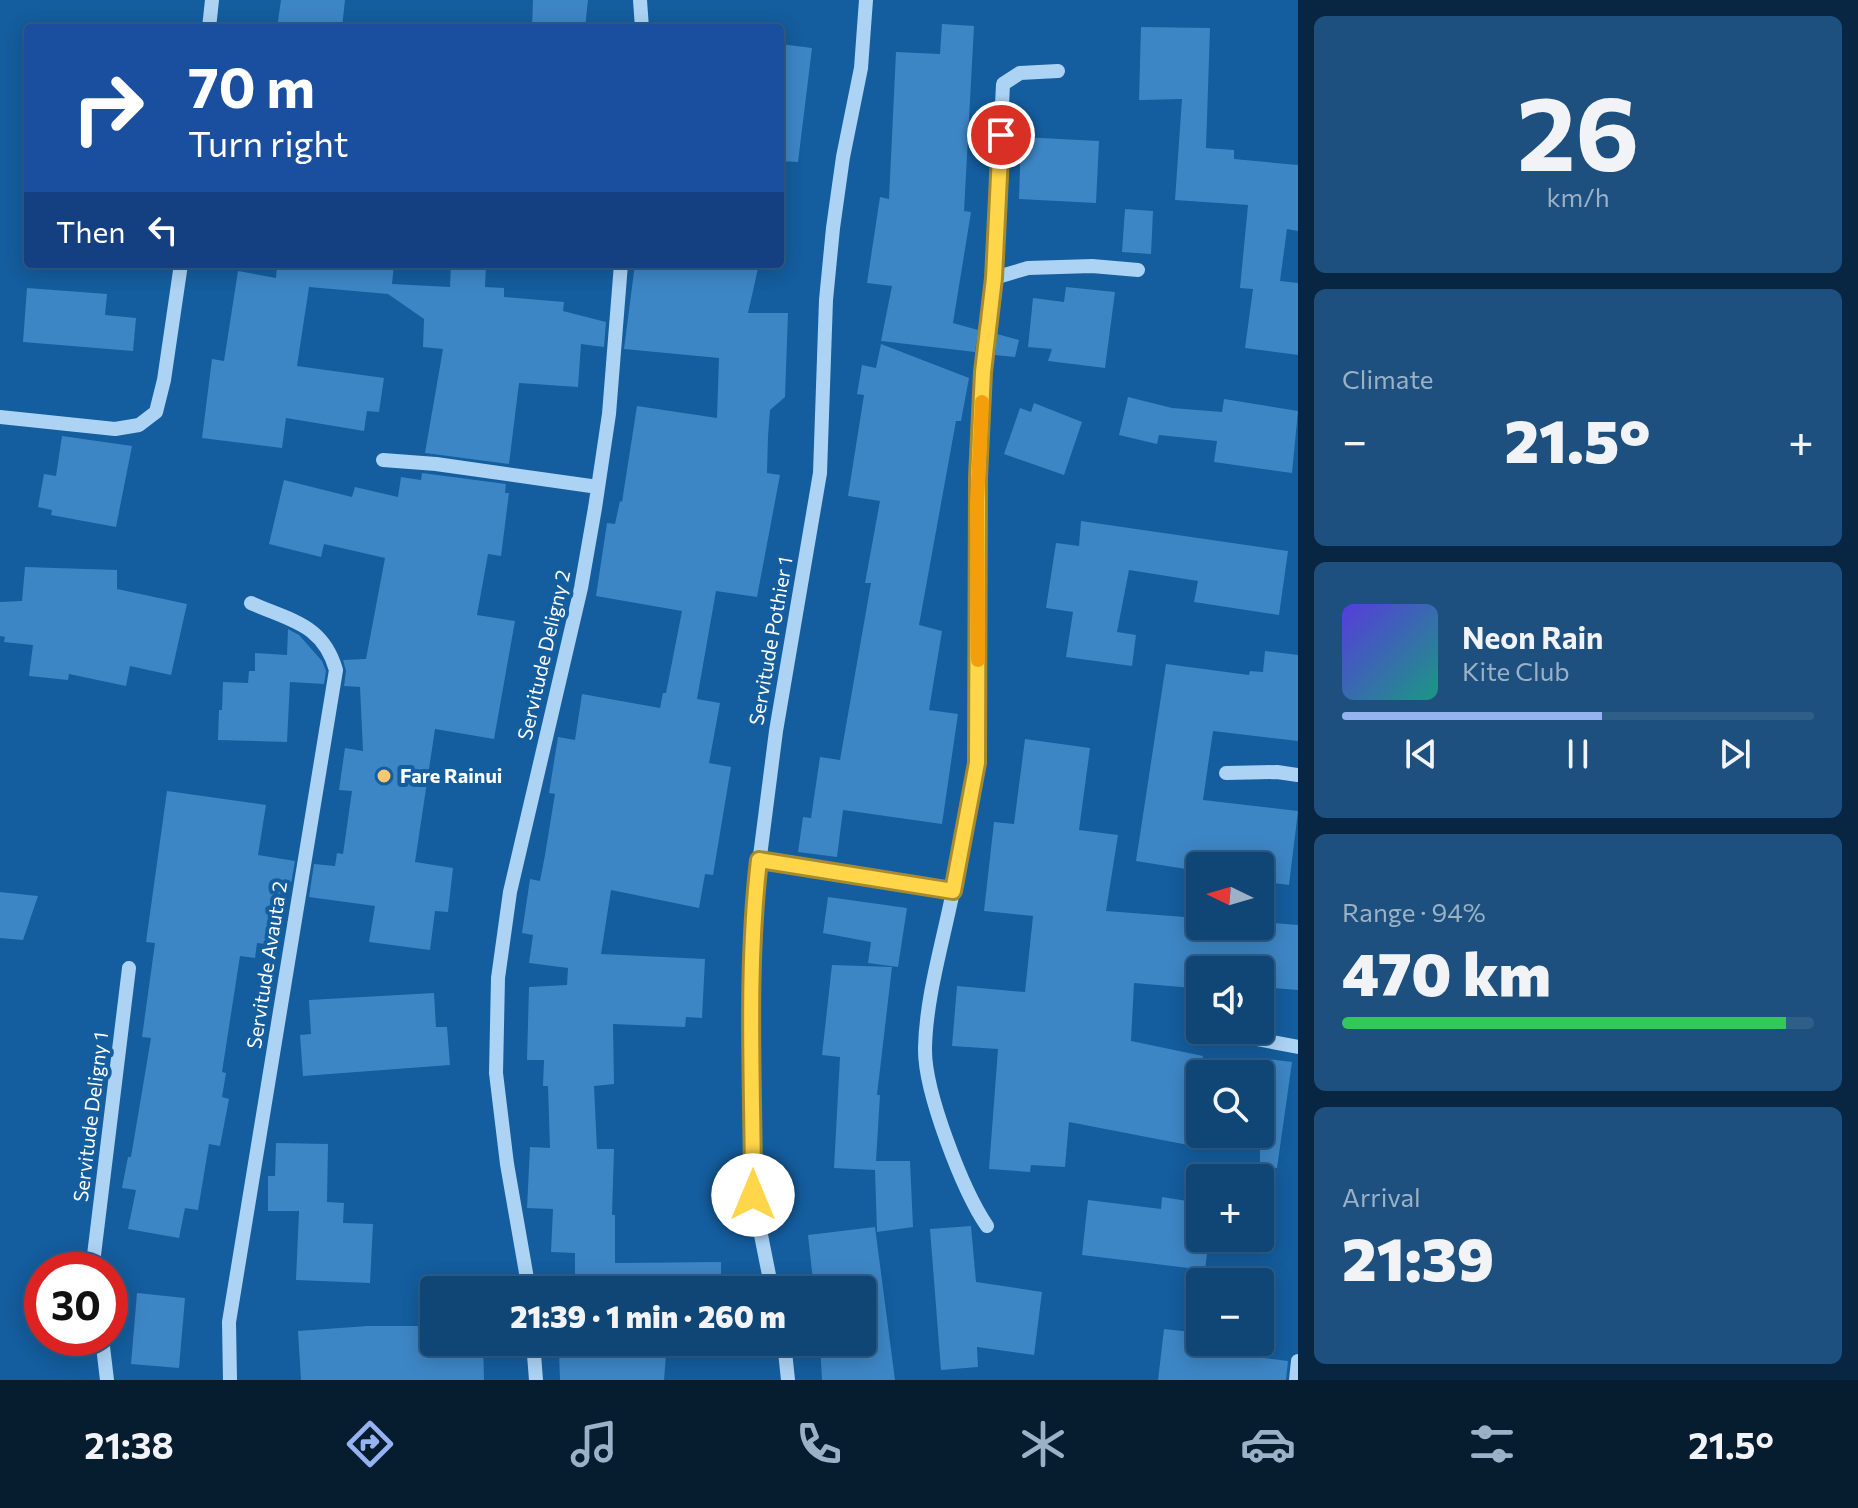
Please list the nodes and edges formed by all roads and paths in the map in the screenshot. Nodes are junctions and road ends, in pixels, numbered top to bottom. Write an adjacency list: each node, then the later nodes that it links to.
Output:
1 (212, 0): 4 (street)
2 (640, 0): 5 (street)
3 (866, 1): 17 (street, Servitude Pothier 1)
4 (209, 24)
5 (642, 24)
6 (1058, 71): 10 (street)
7 (180, 268): 11 (street)
8 (621, 268): 13 (street, Servitude Deligny 2)
9 (1138, 270): 10 (street)
10 (994, 278): 18 (street)
11 (0, 417)
12 (383, 460): 13 (street)
13 (598, 487): 24 (street, Servitude Deligny 2)
14 (251, 603): 31 (street, Servitude Avauta 2)
15 (1226, 773): 16 (street)
16 (1298, 775)
17 (759, 860): 18 (street); 25 (street, Servitude Pothier 1)
18 (953, 891): 22 (street)
19 (129, 968): 23 (street, Servitude Deligny 1)
20 (1274, 1042): 21 (street)
21 (1298, 1047)
22 (987, 1226)
23 (94, 1252)
24 (527, 1276)
25 (769, 1276)
26 (104, 1356): 30 (street)
27 (534, 1356): 32 (street)
28 (785, 1356): 33 (street)
29 (1298, 1361): 34 (street)
30 (107, 1380)
31 (230, 1380)
32 (536, 1380)
33 (788, 1380)
34 (1296, 1380)

